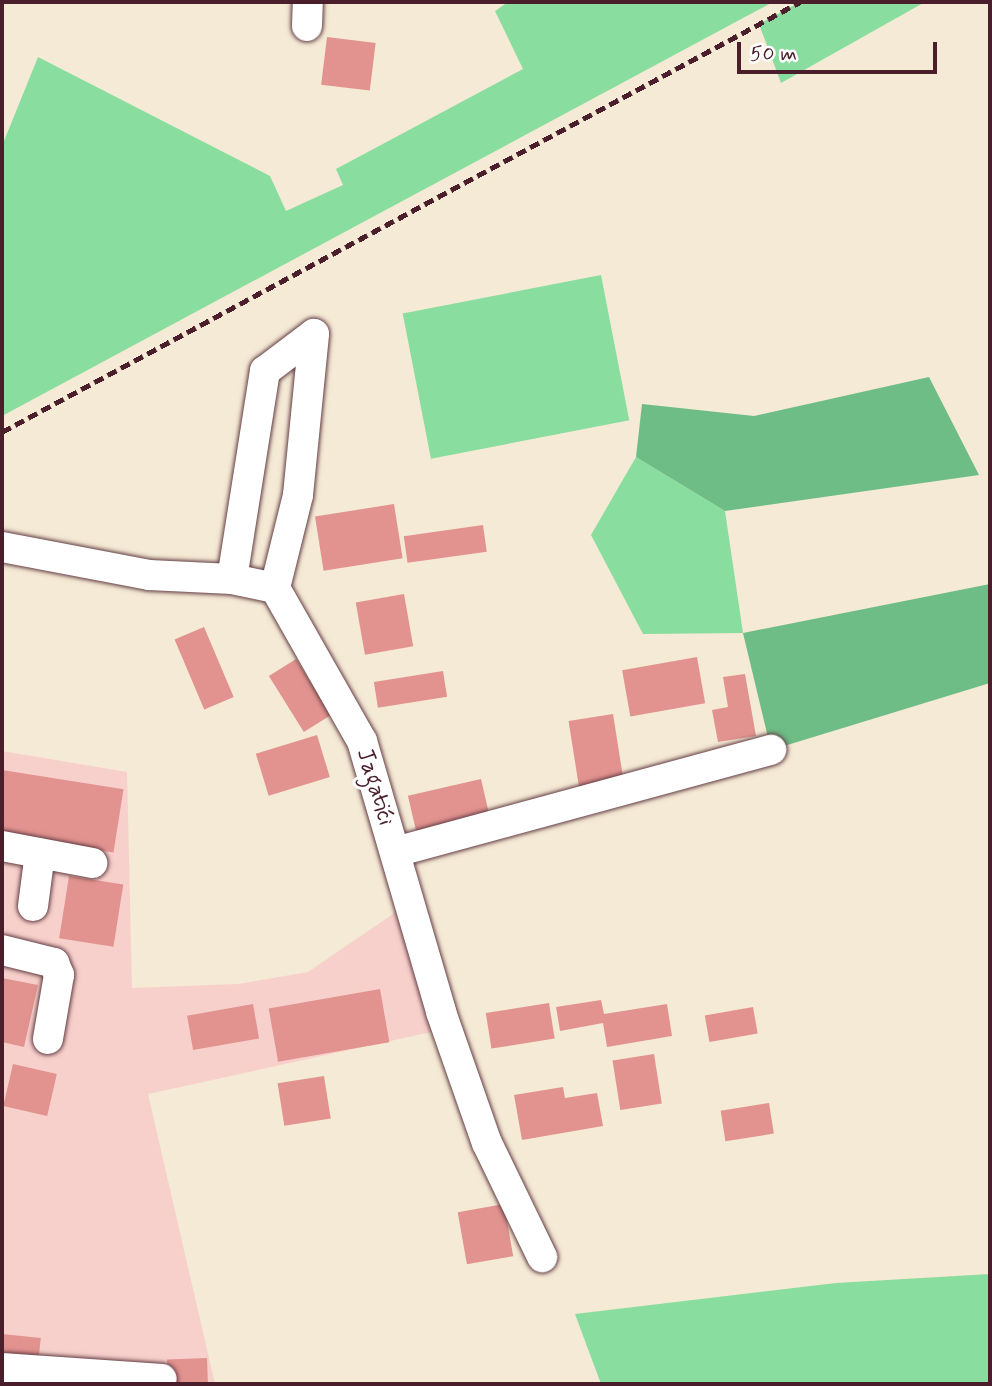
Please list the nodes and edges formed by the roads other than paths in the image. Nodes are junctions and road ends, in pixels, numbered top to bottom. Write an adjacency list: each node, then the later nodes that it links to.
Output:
1 (2, 547): 2 (street)
2 (232, 579): 3 (street); 3 (street)
3 (275, 588): 6 (street, Jagatići)
4 (771, 750): 6 (street)
5 (2, 846): 7 (street)
6 (395, 852): 12 (street, Jagatići)
7 (40, 853): 8 (street); 9 (street)
8 (92, 863)
9 (33, 906)
10 (2, 950): 11 (street)
11 (48, 1040)
12 (542, 1257)
13 (2, 1368): 14 (street)
14 (162, 1379)

